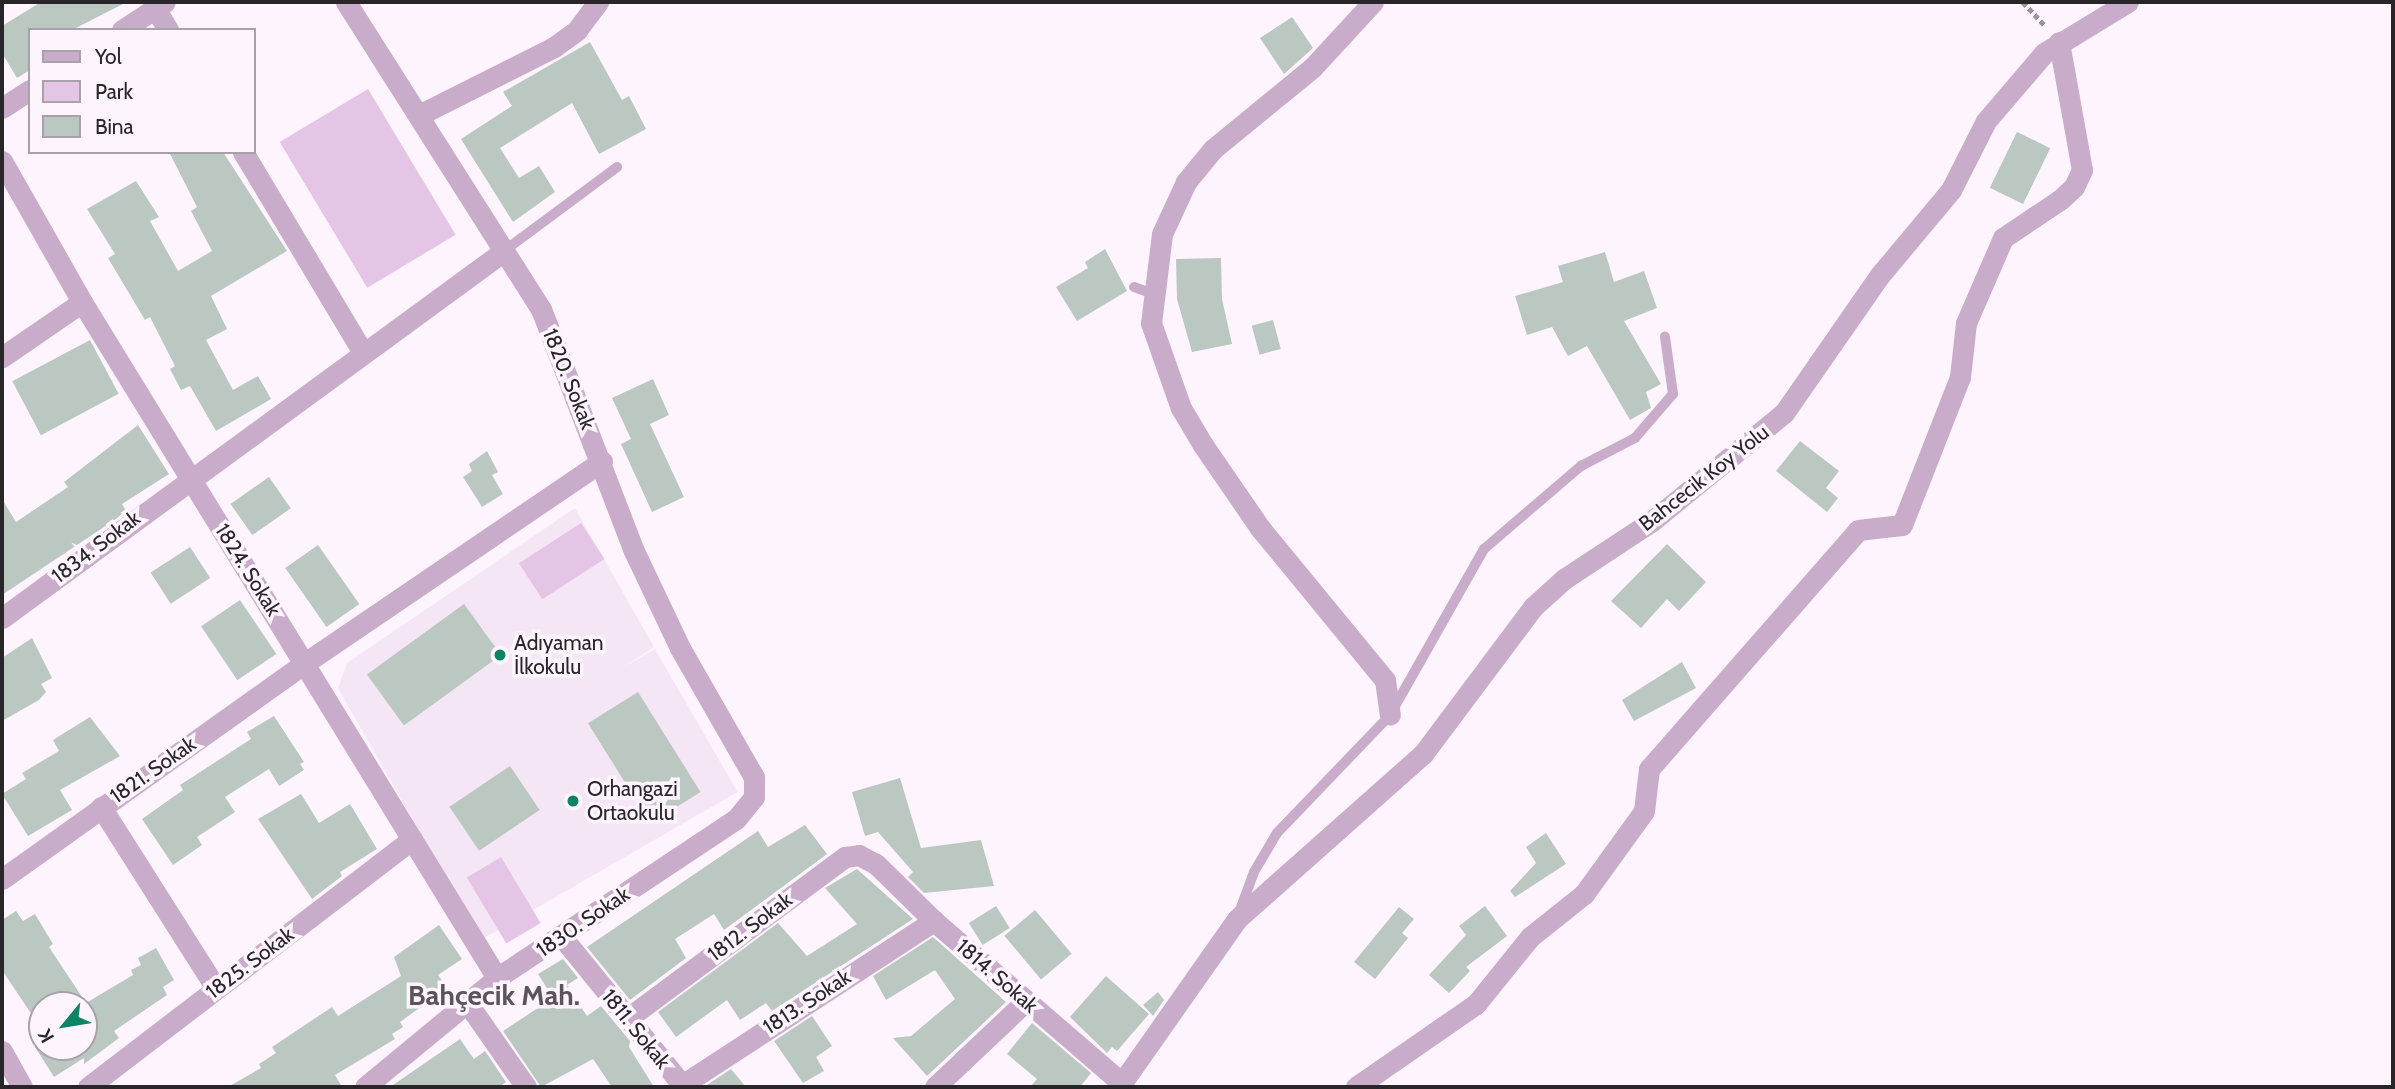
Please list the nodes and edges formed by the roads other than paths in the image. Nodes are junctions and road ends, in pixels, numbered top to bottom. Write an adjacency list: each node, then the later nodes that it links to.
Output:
1 (346, 2): 11 (street, 1820. Sokak)
2 (598, 2): 11 (street)
3 (1372, 2): 24 (street)
4 (2128, 2): 8 (street, Bahcecik Koy Yolu)
5 (160, 5): 6 (street); 7 (street)
6 (125, 28)
7 (167, 28)
8 (2059, 42): 30 (street, Bahcecik Koy Yolu); 46 (street)
9 (28, 91): 10 (street)
10 (2, 108)
11 (419, 115): 15 (street, 1820. Sokak)
12 (244, 154): 18 (street)
13 (2, 161): 16 (street, 1824. Sokak)
14 (617, 167): 15 (lane)
15 (504, 251): 18 (street, 1834. Sokak); 20 (street, 1820. Sokak)
16 (82, 302): 19 (street); 21 (street, 1824. Sokak)
17 (1665, 337): 24 (lane)
18 (362, 351): 21 (street, 1834. Sokak)
19 (2, 357)
20 (602, 461): 23 (street, 1821. Sokak); 25 (street, 1820. Sokak)
21 (190, 477): 22 (street, 1834. Sokak); 23 (street, 1824. Sokak)
22 (2, 618)
23 (305, 663): 26 (street, 1821. Sokak); 27 (street, 1824. Sokak)
24 (1390, 715): 30 (lane)
25 (754, 777): 32 (street, 1830. Sokak)
26 (101, 807): 29 (street, 1821. Sokak); 34 (street)
27 (412, 839): 33 (street, 1824. Sokak); 34 (street, 1825. Sokak)
28 (876, 864): 31 (street, 1814. Sokak); 37 (street, 1812. Sokak)
29 (2, 879)
30 (1237, 919): 39 (street, Bahcecik Koy Yolu)
31 (934, 921): 36 (street, 1814. Sokak); 40 (street, 1813. Sokak)
32 (562, 937): 33 (street, 1830. Sokak); 37 (street, 1811. Sokak)
33 (497, 978): 35 (street, 1830. Sokak)
34 (216, 988): 42 (street, 1825. Sokak)
35 (466, 1001): 43 (street, 1830. Sokak); 44 (street)
36 (1026, 1002): 39 (street, 1814. Sokak); 45 (street)
37 (628, 1018): 40 (street, 1811. Sokak)
38 (2, 1051): 41 (street)
39 (1120, 1085)
40 (683, 1086)
41 (22, 1087)
42 (88, 1087)
43 (365, 1087)
44 (526, 1087)
45 (935, 1087)
46 (1356, 1087)

